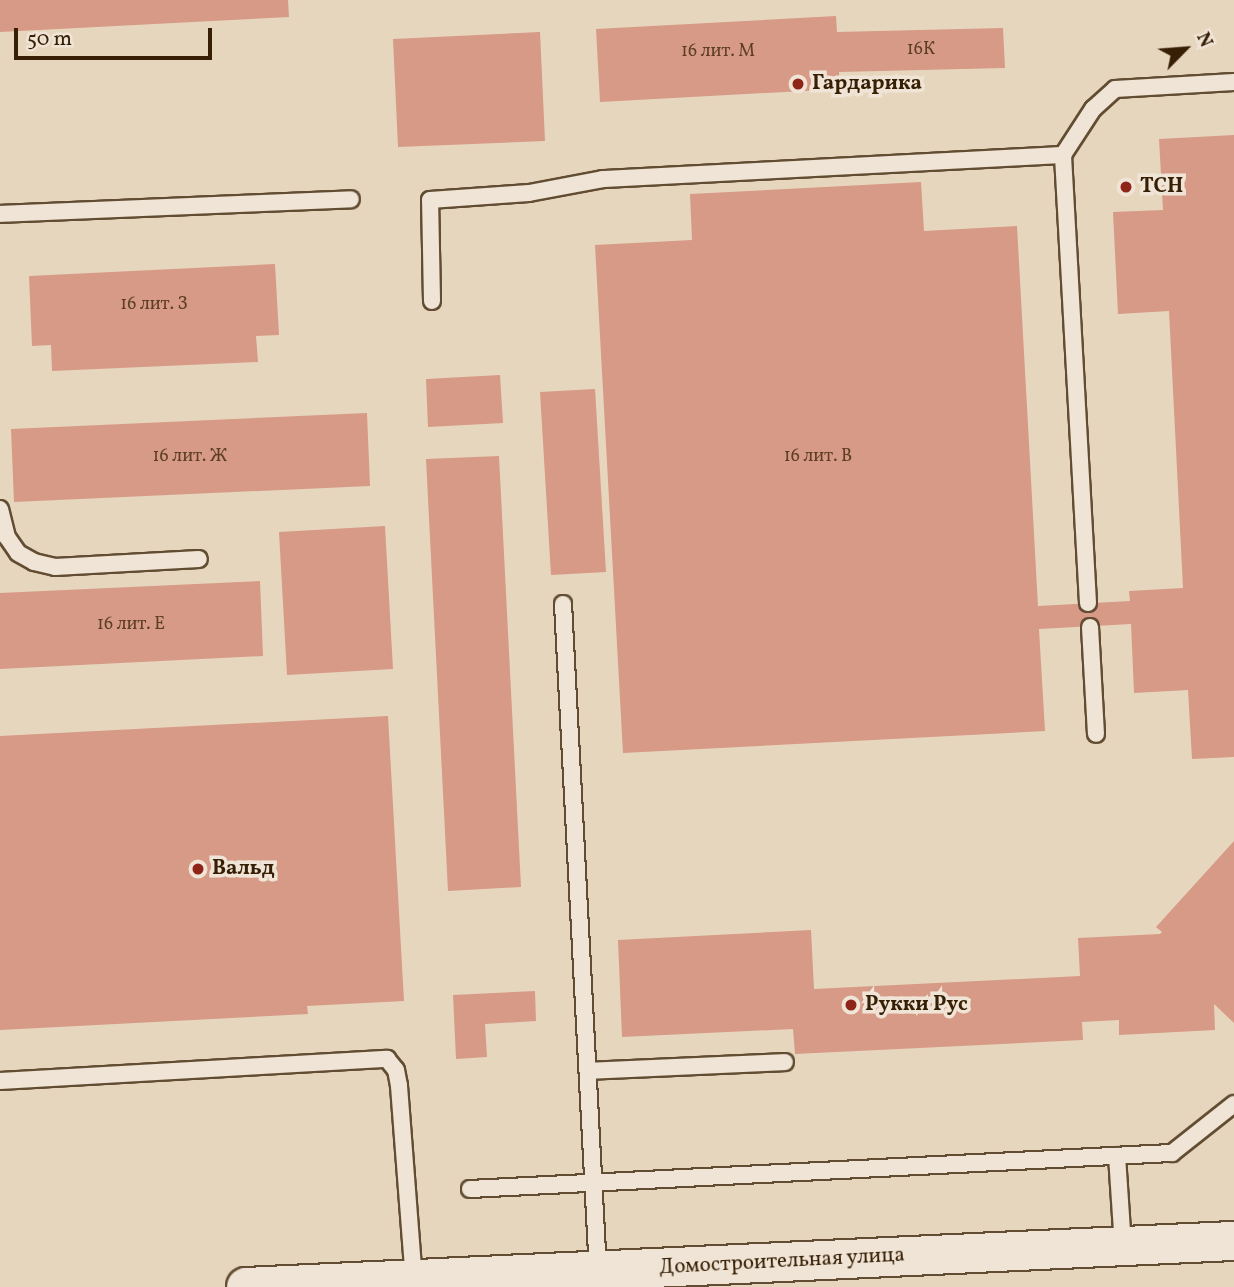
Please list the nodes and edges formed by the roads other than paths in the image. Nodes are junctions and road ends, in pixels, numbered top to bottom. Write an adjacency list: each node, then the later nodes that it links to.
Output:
1 (1234, 82): 2 (lane)
2 (1063, 155): 5 (lane); 8 (lane)
3 (351, 199): 4 (lane)
4 (0, 214)
5 (432, 301)
6 (0, 509): 7 (lane)
7 (199, 559)
8 (1088, 603)
9 (563, 604): 13 (lane)
10 (1090, 627): 11 (lane)
11 (1096, 734)
12 (785, 1062): 13 (lane)
13 (588, 1071): 17 (lane)
14 (0, 1081): 21 (lane)
15 (1234, 1104): 16 (lane)
16 (1117, 1156): 17 (lane); 20 (lane)
17 (594, 1182): 18 (lane); 22 (lane)
18 (470, 1189)
19 (1234, 1241): 20 (street, Домостроительная улица)
20 (1123, 1246): 22 (street, Домостроительная улица)
21 (414, 1279): 22 (street, Домостроительная улица); 23 (street, Домостроительная улица)
22 (599, 1279)
23 (246, 1287)

